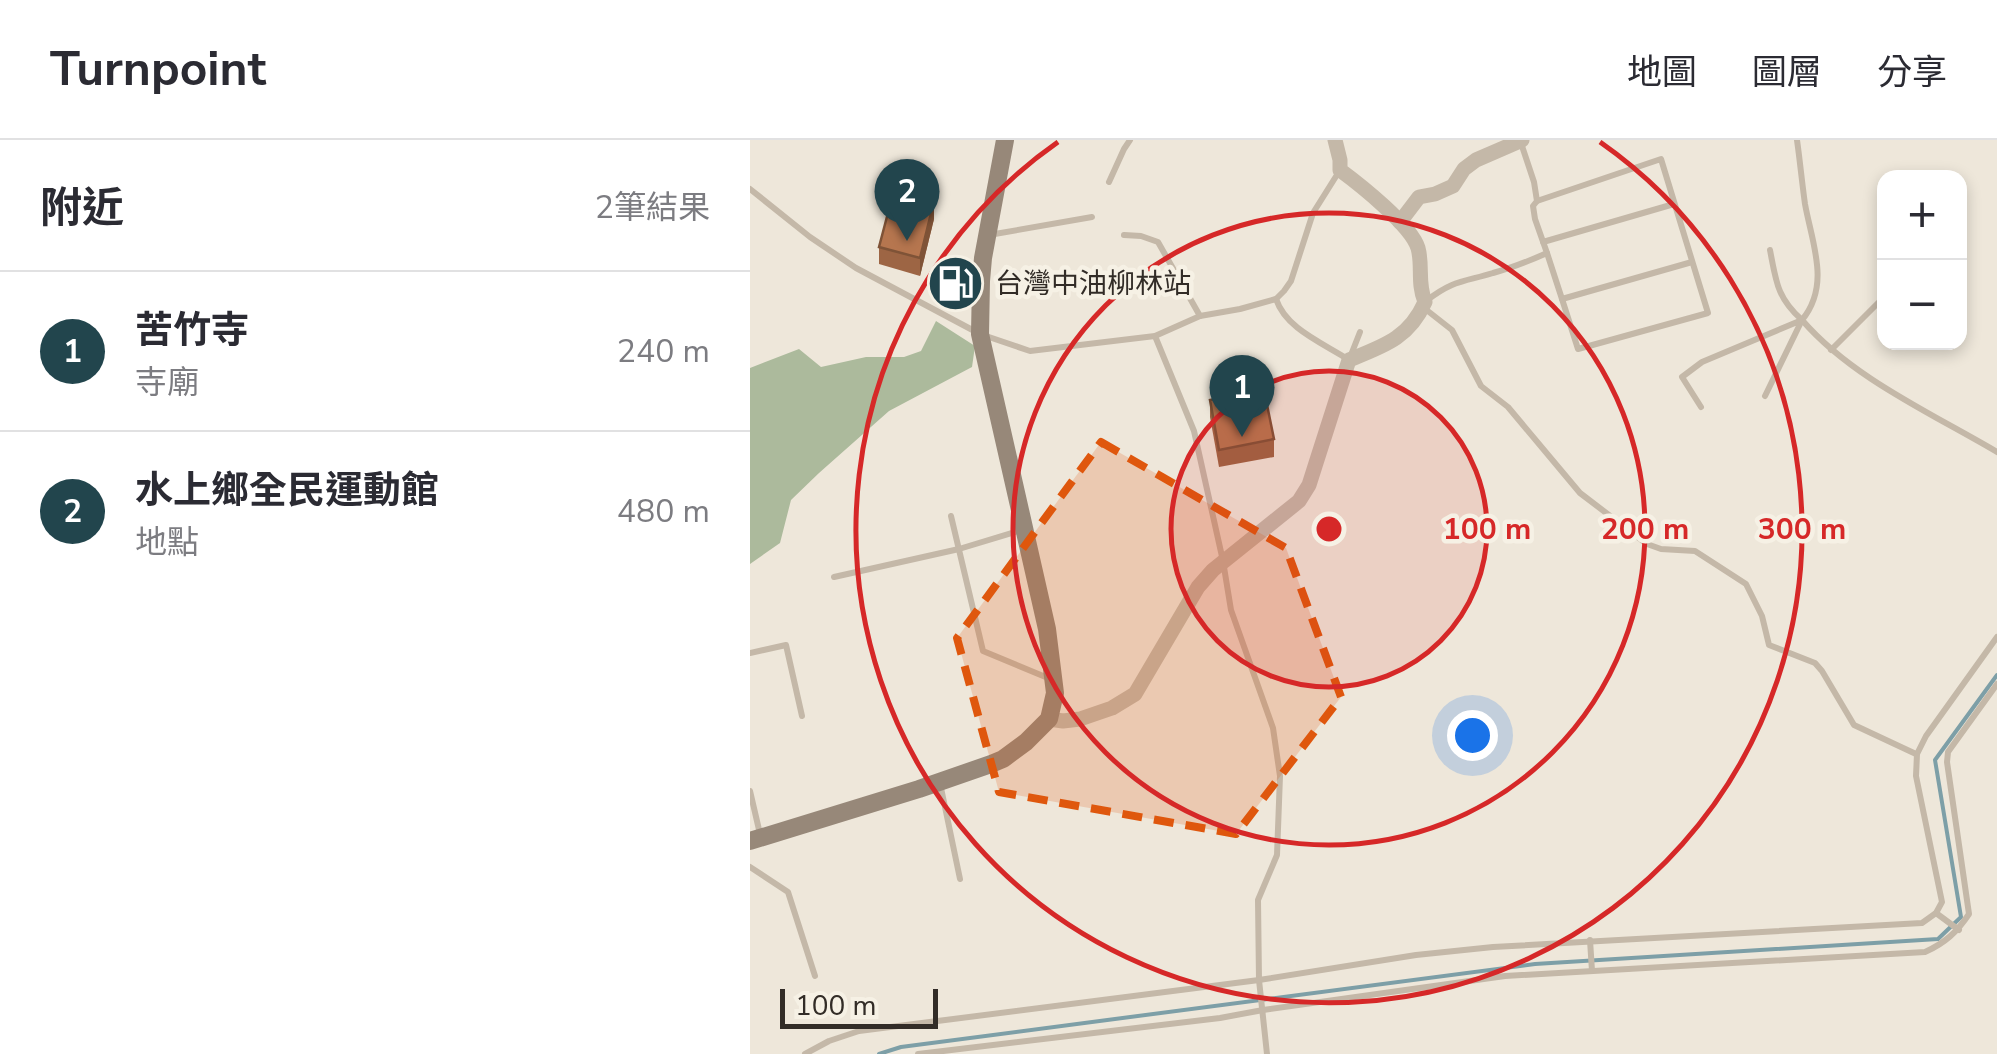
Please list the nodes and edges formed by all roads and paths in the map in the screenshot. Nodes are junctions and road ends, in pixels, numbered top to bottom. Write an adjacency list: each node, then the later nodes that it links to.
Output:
1 (1005, 140): 14 (main road)
2 (1130, 140): 7 (lane)
3 (1335, 140): 6 (street)
4 (1521, 140): 9 (lane); 12 (street)
5 (1797, 140): 24 (lane)
6 (1340, 170): 12 (street); 19 (lane)
7 (1109, 182)
8 (750, 189): 26 (lane)
9 (1536, 202): 10 (lane); 15 (lane)
10 (1674, 204): 15 (lane); 18 (lane)
11 (1092, 217): 14 (lane)
12 (1400, 222): 21 (street)
13 (1124, 235): 23 (lane)
14 (988, 236): 26 (main road)
15 (1543, 242): 17 (lane)
16 (1770, 250): 24 (lane)
17 (1547, 253): 20 (lane); 21 (lane)
18 (1692, 262): 20 (lane); 20 (lane)
19 (1276, 298): 23 (lane); 29 (lane)
20 (1562, 300)
21 (1424, 304): 29 (street); 44 (lane)
22 (1877, 304): 28 (lane)
23 (1200, 316): 27 (lane)
24 (1802, 320): 28 (lane); 30 (lane); 31 (lane)
25 (1360, 332): 29 (lane)
26 (980, 334): 27 (lane); 34 (main road)
27 (1155, 336): 36 (lane)
28 (1831, 350): 32 (lane)
29 (1349, 360): 36 (street)
30 (1765, 396)
31 (1701, 407)
32 (1997, 452)
33 (951, 516): 35 (lane)
34 (1024, 530): 35 (lane); 40 (main road)
35 (959, 548): 37 (lane); 40 (lane)
36 (1223, 561): 43 (street); 55 (lane)
37 (834, 578)
38 (1997, 637): 44 (lane)
39 (750, 653): 42 (lane)
40 (1054, 681): 43 (main road)
41 (1997, 684): 51 (lane)
42 (802, 716)
43 (1048, 719): 45 (main road)
44 (1917, 754): 50 (lane)
45 (940, 782): 47 (main road); 49 (lane)
46 (750, 791): 47 (lane)
47 (755, 839)
48 (750, 867): 54 (lane)
49 (960, 879)
50 (1936, 913): 51 (lane); 52 (lane)
51 (1959, 930): 53 (lane)
52 (1590, 940): 53 (lane); 55 (lane)
53 (1592, 970): 56 (lane)
54 (815, 976)
55 (1259, 980): 56 (lane); 57 (lane)
56 (1263, 1010): 58 (lane); 59 (lane)
57 (804, 1054)
58 (918, 1054)
59 (1267, 1054)

